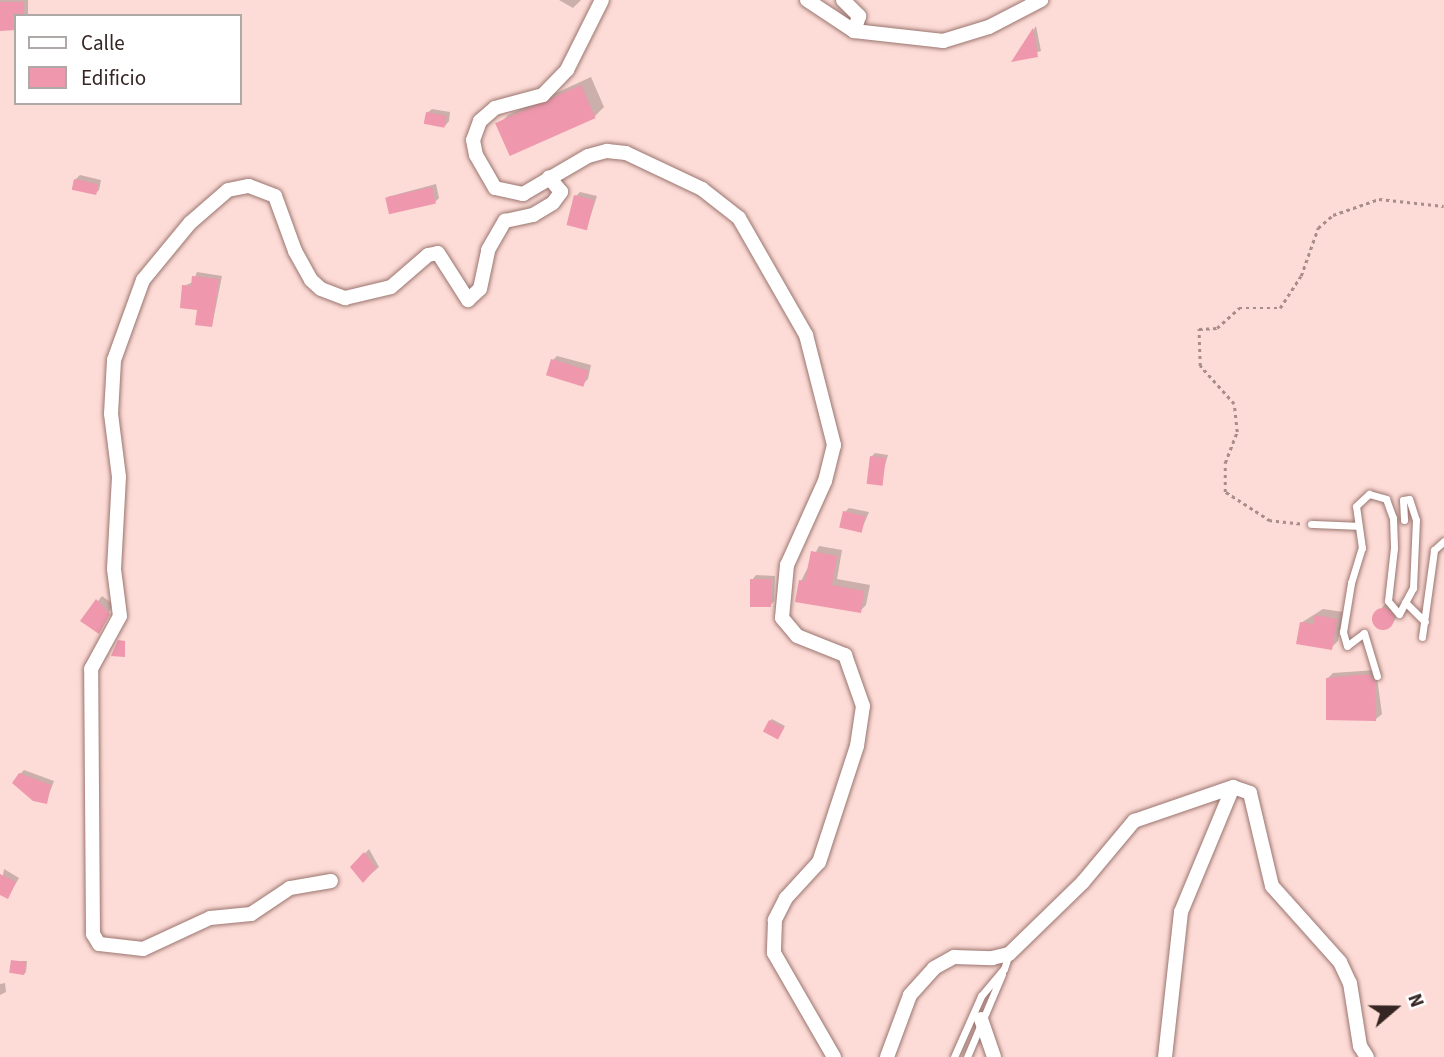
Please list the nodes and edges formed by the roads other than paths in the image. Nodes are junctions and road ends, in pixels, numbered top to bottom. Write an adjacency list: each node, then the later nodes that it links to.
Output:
1 (602, 0): 6 (street)
2 (807, 0): 5 (street)
3 (843, 0): 5 (street)
4 (1040, 0): 5 (street)
5 (854, 31)
6 (549, 177): 16 (street); 20 (street)
7 (1404, 520): 11 (lane)
8 (1311, 524): 9 (lane)
9 (1358, 526): 11 (lane); 14 (lane)
10 (1444, 541): 12 (lane)
11 (1405, 602): 12 (lane)
12 (1425, 622): 13 (lane)
13 (1422, 637)
14 (1377, 676)
15 (1233, 787): 17 (street); 25 (street); 26 (street)
16 (331, 881)
17 (1009, 954): 18 (lane); 21 (street)
18 (1004, 969): 19 (lane); 22 (lane)
19 (981, 1019): 23 (lane); 24 (street)
20 (834, 1057)
21 (887, 1057)
22 (954, 1057)
23 (967, 1057)
24 (994, 1057)
25 (1165, 1057)
26 (1367, 1057)

